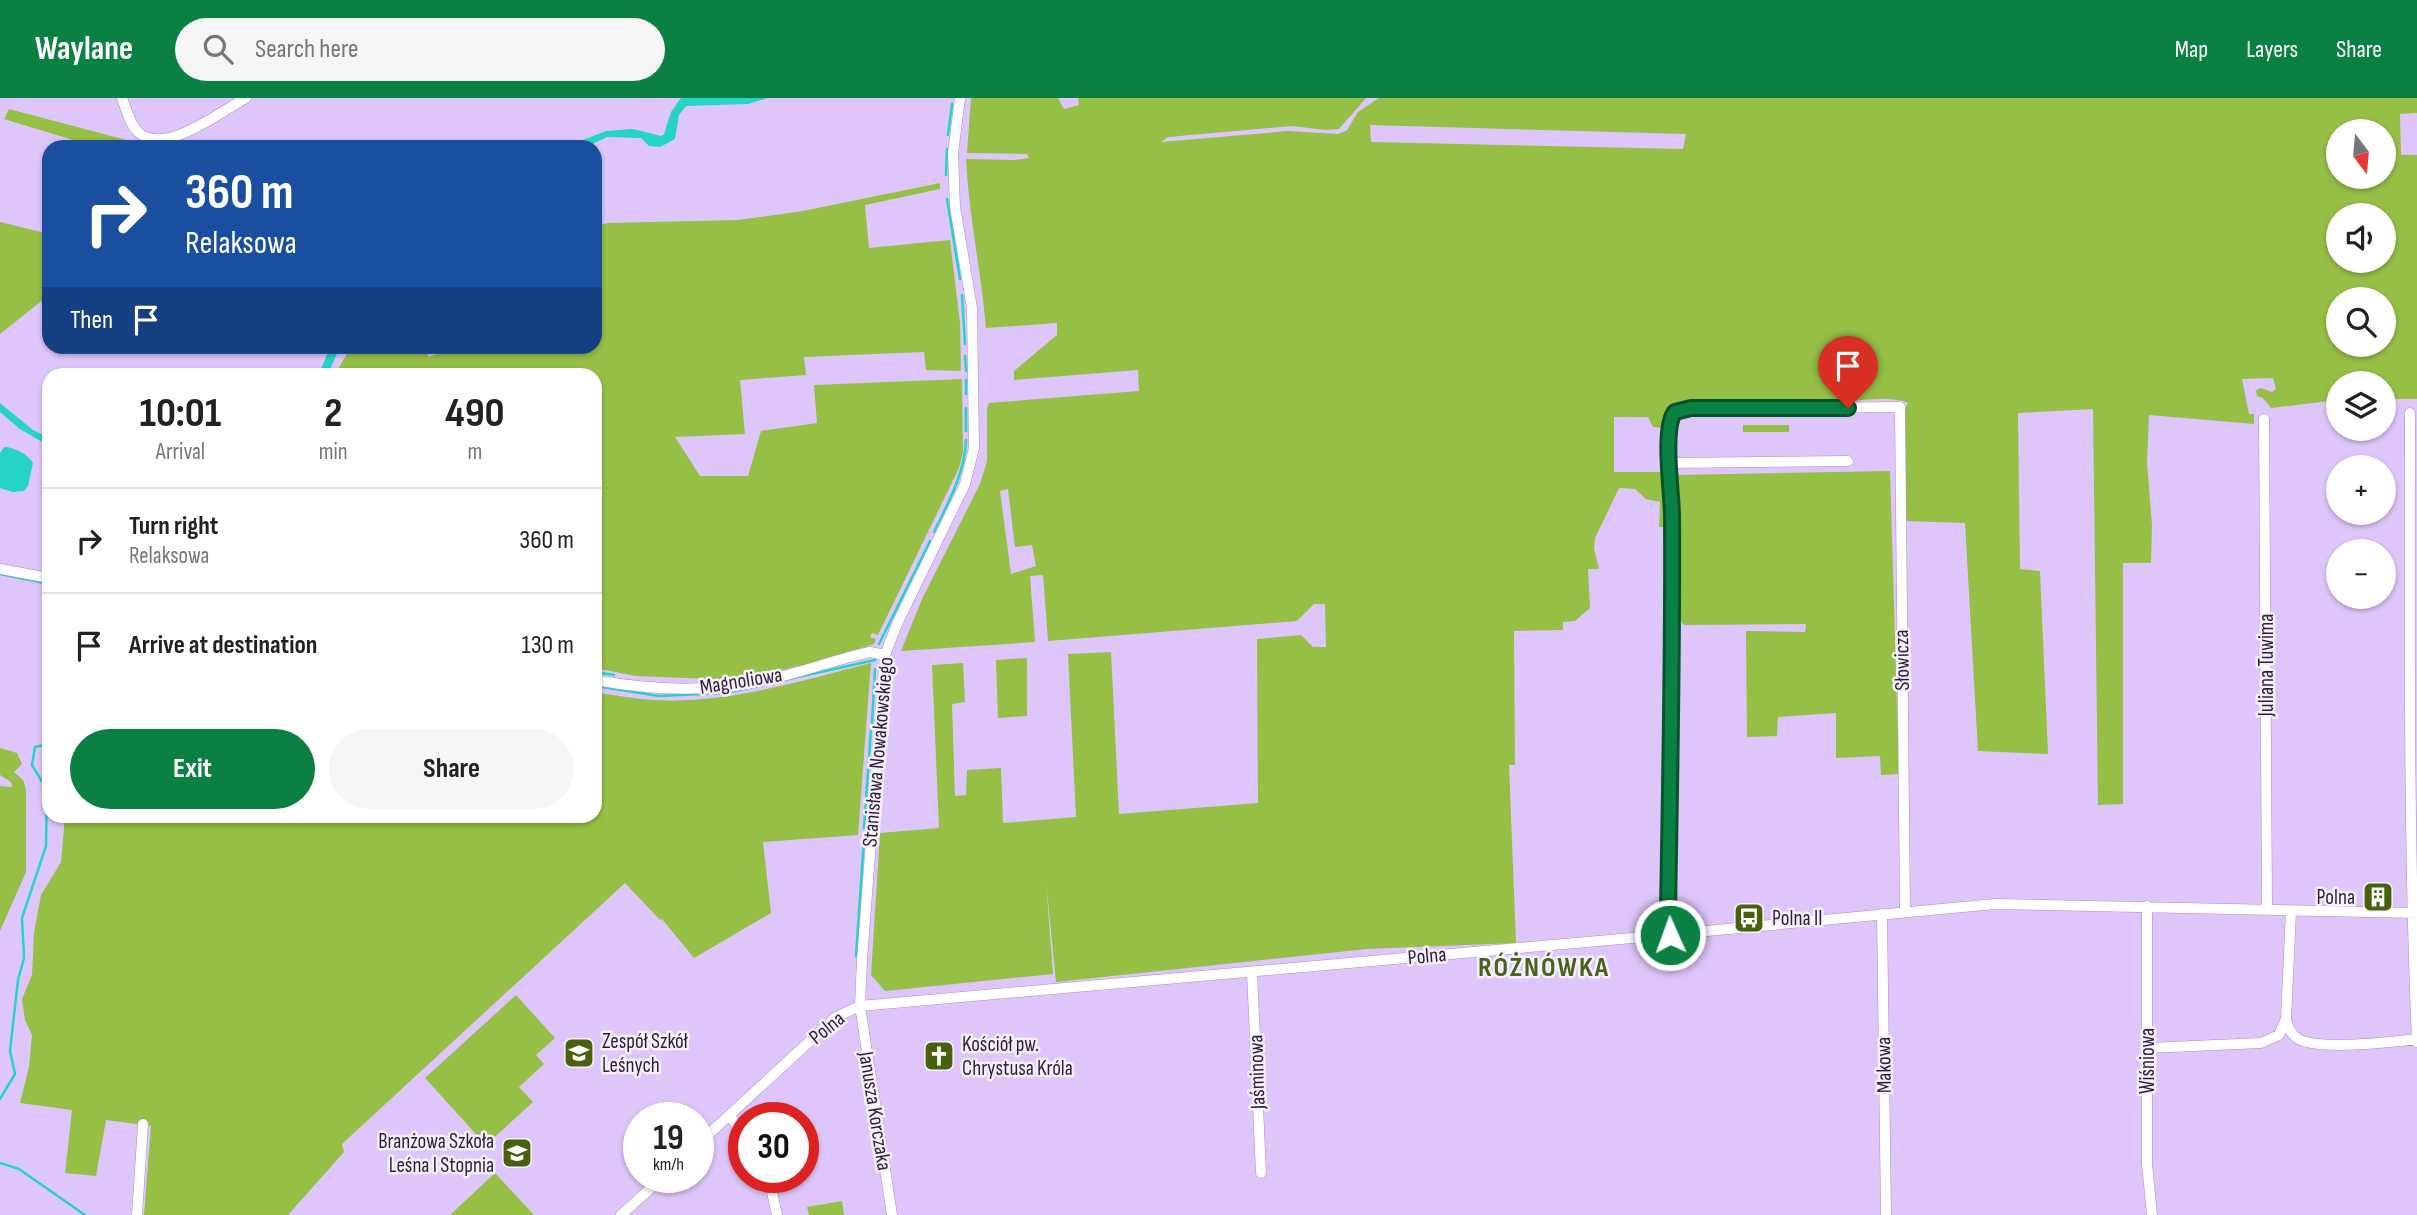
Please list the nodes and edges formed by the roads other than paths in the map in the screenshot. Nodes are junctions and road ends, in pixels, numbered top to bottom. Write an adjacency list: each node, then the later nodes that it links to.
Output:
1 (122, 98): 2 (street)
2 (246, 98)
3 (960, 98): 11 (street, Stanisława Nowakowskiego)
4 (2410, 413): 9 (street)
5 (2264, 419): 14 (street, Juliana Tuwima)
6 (1848, 461): 7 (street)
7 (1670, 463): 16 (street, Słowicza); 19 (street)
8 (0, 569): 10 (street)
9 (2414, 575): 17 (street)
10 (42, 577)
11 (885, 654): 12 (street, Magnoliowa); 21 (street, Stanisława Nowakowskiego)
12 (602, 681)
13 (2147, 906): 14 (street, Polna); 16 (street, Polna); 24 (street, Wiśniowa)
14 (2267, 910): 15 (street, Polna)
15 (2291, 911): 17 (street, Polna); 22 (street)
16 (1905, 912): 18 (street, Polna)
17 (2415, 913): 23 (street)
18 (1882, 914): 19 (street, Polna); 36 (street, Makowa)
19 (1670, 935): 20 (street, Polna)
20 (1252, 972): 21 (street, Polna); 29 (street, Jaśminowa)
21 (860, 1006): 25 (street, Polna); 35 (street, Janusza Korczaka)
22 (2286, 1019): 23 (street); 24 (street)
23 (2417, 1040)
24 (2147, 1048): 37 (street, Wiśniowa)
25 (744, 1102)
26 (728, 1117): 28 (street, Polna)
27 (143, 1124): 32 (street)
28 (714, 1130)
29 (1261, 1172)
30 (645, 1193): 33 (street)
31 (772, 1193): 34 (street)
32 (136, 1215)
33 (621, 1215)
34 (777, 1215)
35 (891, 1215)
36 (1886, 1215)
37 (2152, 1215)

